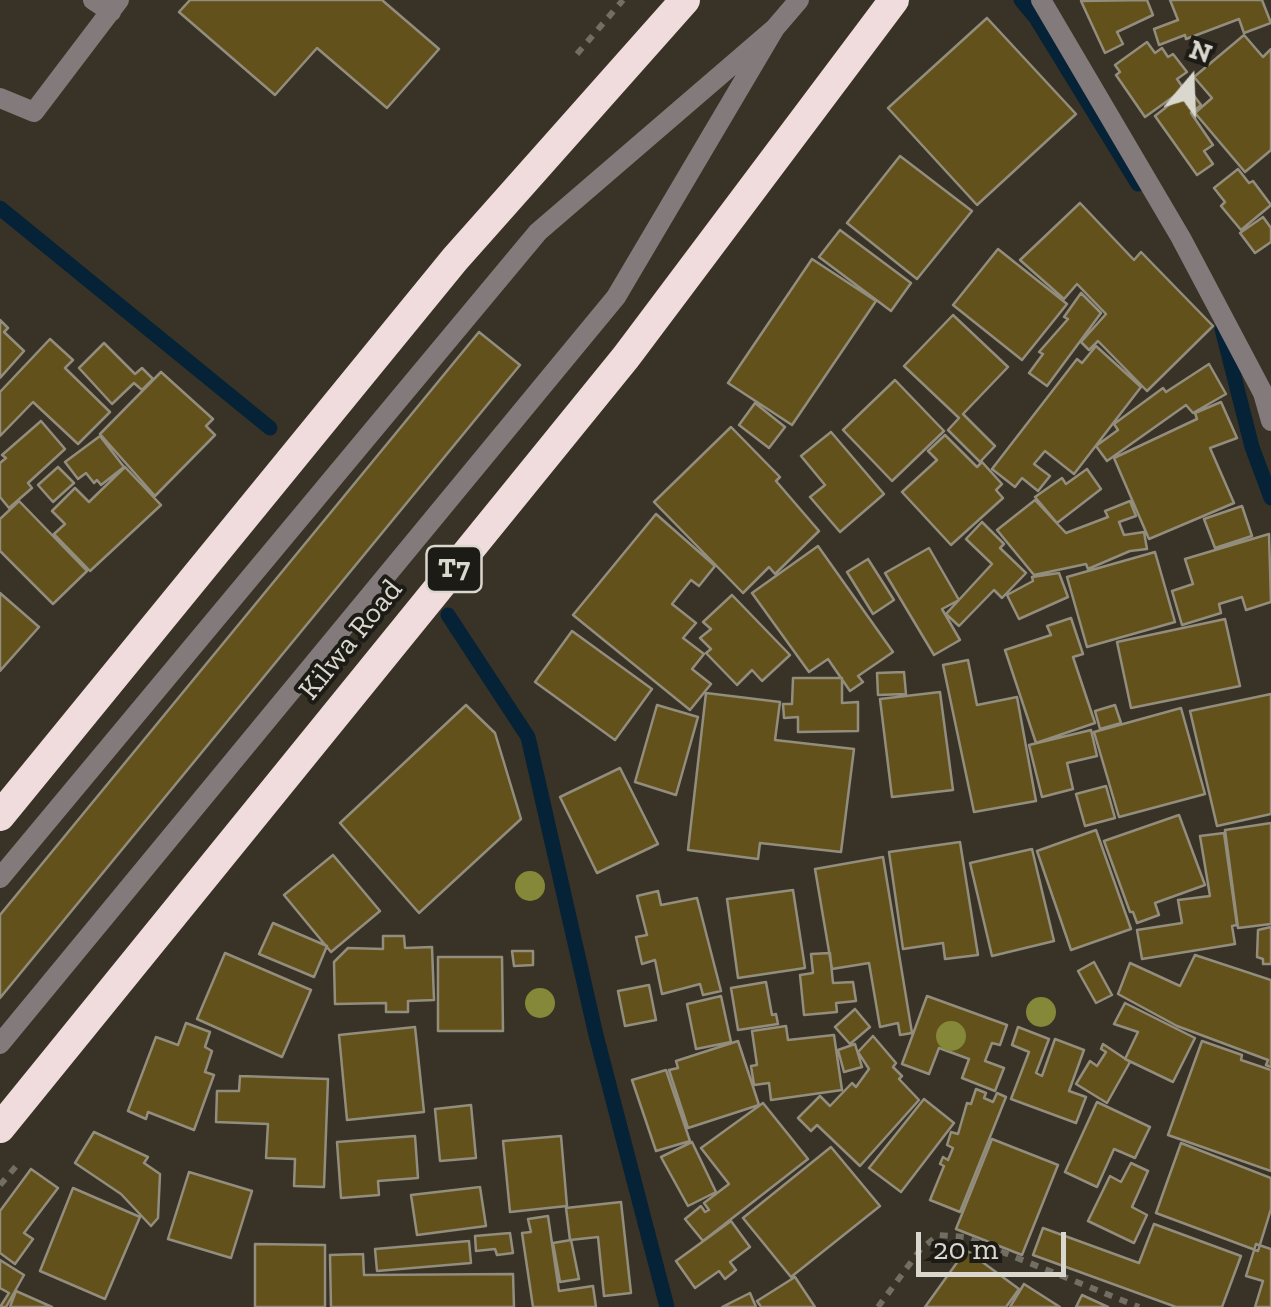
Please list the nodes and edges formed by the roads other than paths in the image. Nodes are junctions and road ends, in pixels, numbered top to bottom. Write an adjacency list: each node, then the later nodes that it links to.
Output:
1 (686, 0): 9 (highway)
2 (799, 0): 6 (street)
3 (894, 0): 12 (highway, Kilwa Road / T7)
4 (1040, 0): 8 (street)
5 (108, 4): 7 (street)
6 (775, 28): 10 (street); 11 (street)
7 (0, 98)
8 (1271, 420)
9 (0, 816)
10 (0, 878)
11 (0, 1044)
12 (0, 1128)

